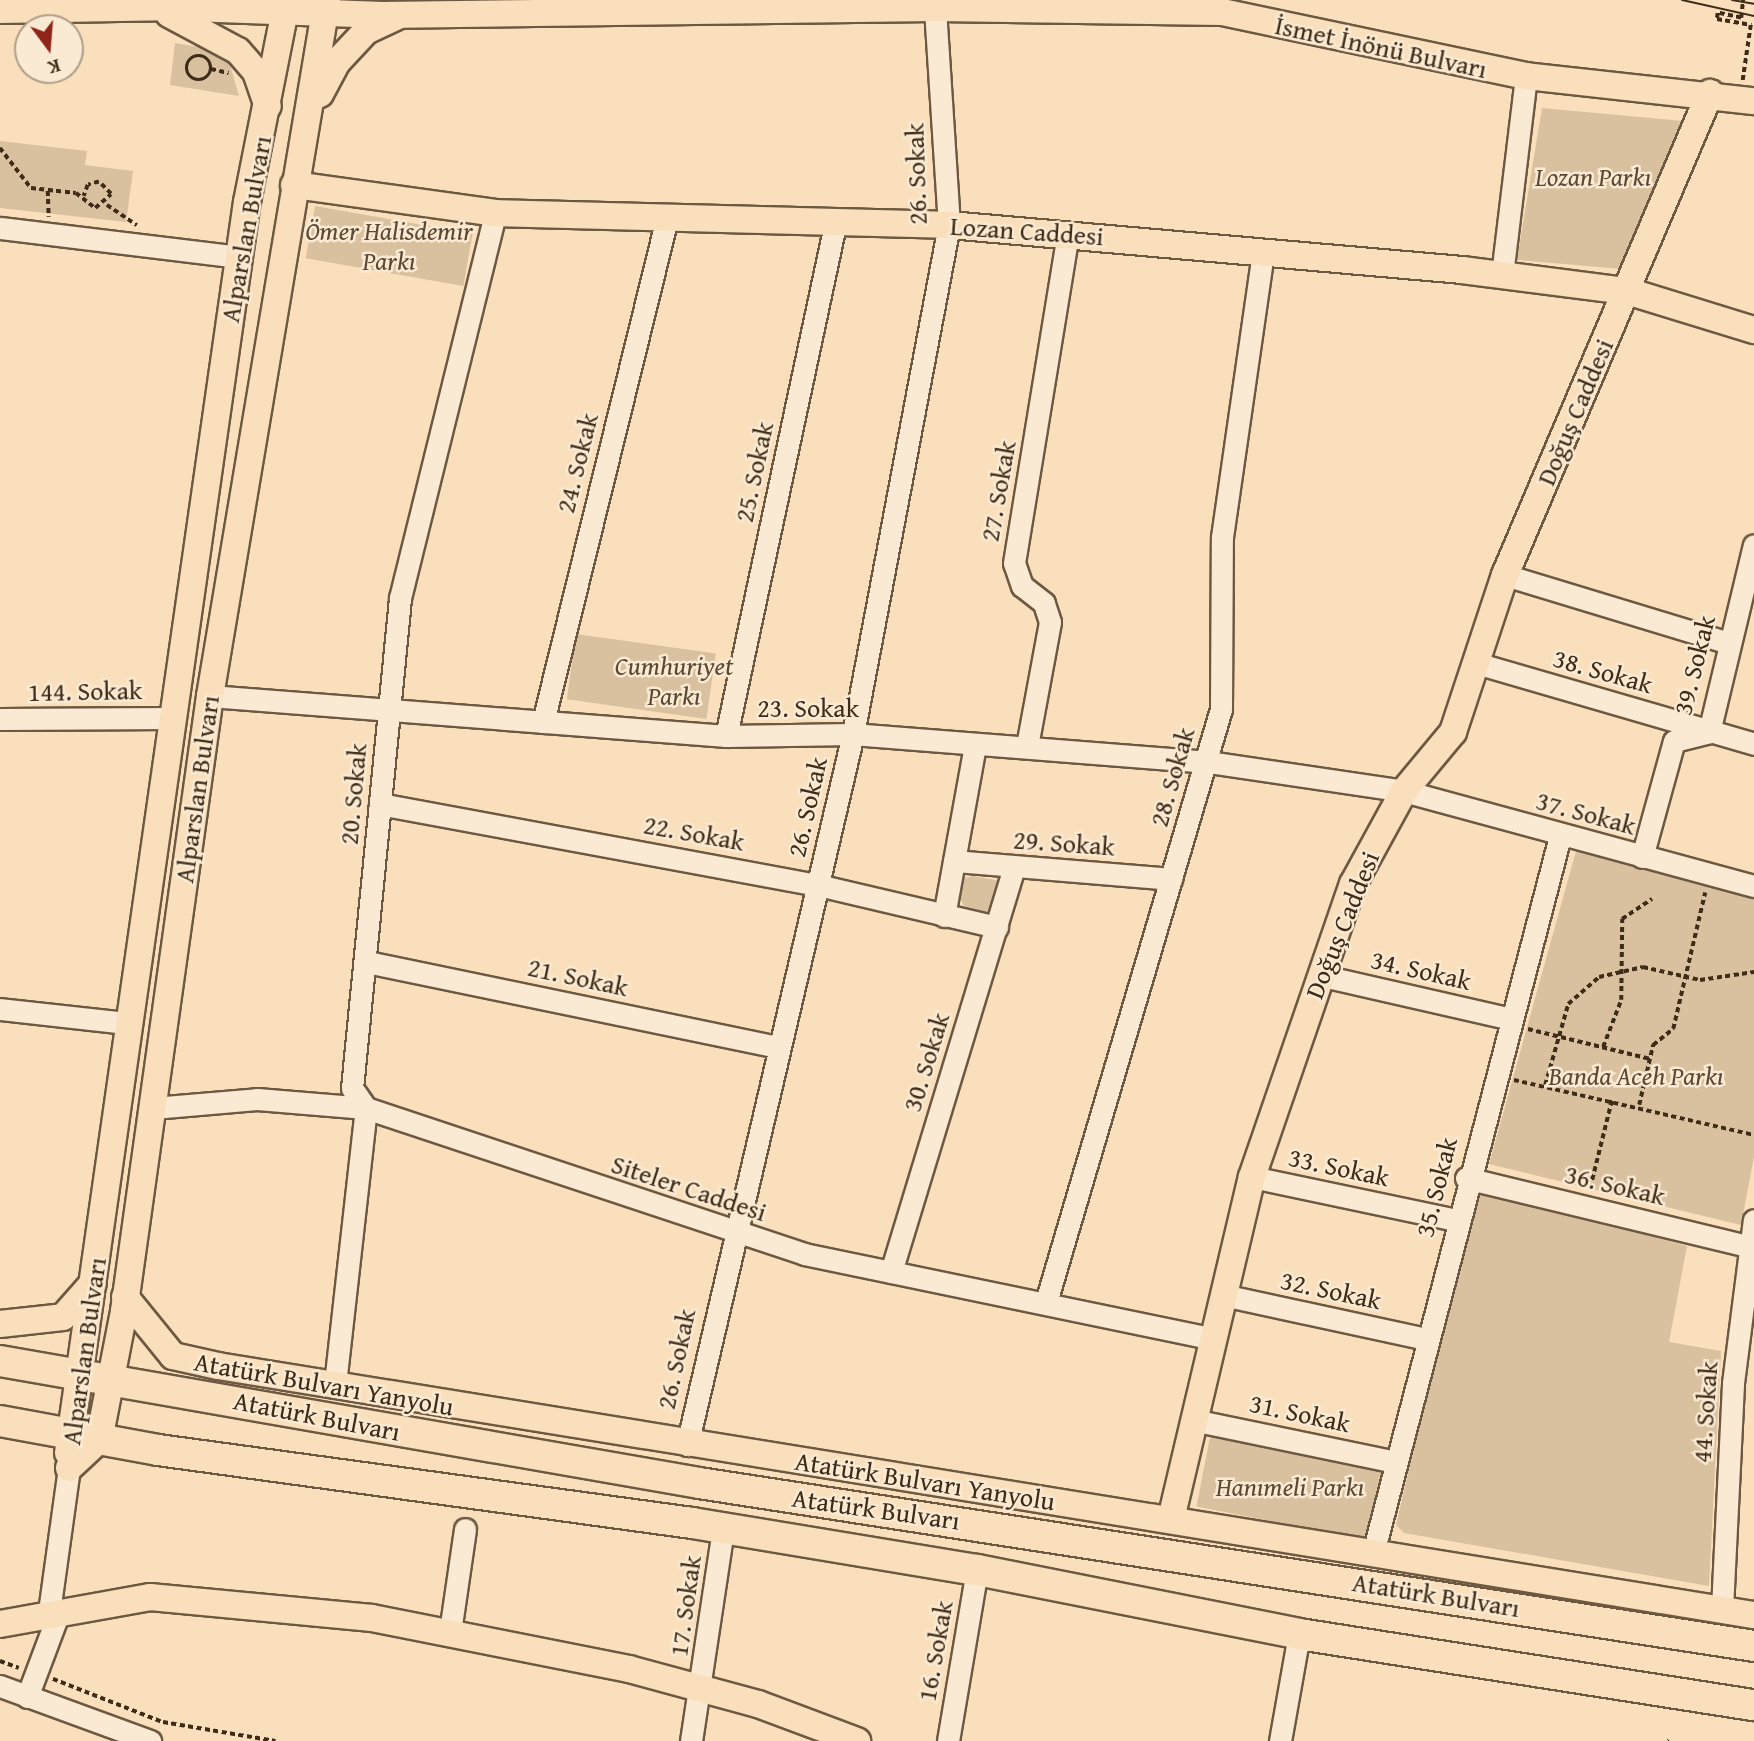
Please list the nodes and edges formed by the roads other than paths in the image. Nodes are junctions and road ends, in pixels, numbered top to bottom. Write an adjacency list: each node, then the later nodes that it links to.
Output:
1 (147, 7): 2 (main road, İsmet İnönü Bulvarı); 5 (main road, İsmet İnönü Bulvarı); 10 (main road)
2 (286, 7): 3 (main road, İsmet İnönü Bulvarı); 10 (main road, Alparslan Bulvarı)
3 (326, 7): 6 (main road, İsmet İnönü Bulvarı); 11 (main road, Alparslan Bulvarı)
4 (935, 8): 6 (main road, İsmet İnönü Bulvarı); 7 (main road, İsmet İnönü Bulvarı); 16 (street, 26. Sokak)
5 (0, 10)
6 (401, 15): 11 (main road)
7 (1526, 76): 8 (main road, İsmet İnönü Bulvarı); 21 (street)
8 (1710, 93): 9 (main road, İsmet İnönü Bulvarı); 22 (main road, Doğuş Caddesi)
9 (1747, 100)
10 (268, 107): 20 (main road, Alparslan Bulvarı)
11 (306, 124): 12 (main road, Alparslan Bulvarı)
12 (294, 185): 13 (main road, Lozan Caddesi); 28 (main road, Alparslan Bulvarı)
13 (495, 214): 14 (main road, Lozan Caddesi); 29 (street, 20. Sokak)
14 (667, 218): 15 (main road, Lozan Caddesi); 32 (street, 24. Sokak)
15 (836, 220): 16 (main road, Lozan Caddesi); 35 (street, 25. Sokak)
16 (949, 226): 18 (main road, Lozan Caddesi); 34 (street, 26. Sokak)
17 (0, 228): 20 (street)
18 (1068, 233): 19 (main road, Lozan Caddesi); 38 (street, 27. Sokak)
19 (1263, 251): 21 (main road, Lozan Caddesi); 39 (street, 28. Sokak)
20 (239, 257): 30 (main road, Alparslan Bulvarı)
21 (1502, 275): 22 (main road, Lozan Caddesi)
22 (1627, 291): 23 (main road, Lozan Caddesi); 25 (main road, Doğuş Caddesi)
23 (1754, 330)
24 (1754, 545): 26 (street, 39. Sokak)
25 (1505, 575): 26 (street); 27 (main road, Doğuş Caddesi)
26 (1729, 643): 33 (street, 39. Sokak)
27 (1476, 663): 33 (street, 38. Sokak); 40 (main road, Doğuş Caddesi)
28 (210, 696): 29 (street, 23. Sokak); 30 (main road); 57 (main road, Alparslan Bulvarı)
29 (389, 710): 32 (street, 23. Sokak); 41 (street, 20. Sokak)
30 (171, 718): 31 (street, 144. Sokak); 55 (main road, Alparslan Bulvarı)
31 (0, 719)
32 (542, 722): 35 (street, 23. Sokak)
33 (1709, 732): 36 (street, 38. Sokak); 43 (street, 39. Sokak)
34 (853, 734): 35 (street, 23. Sokak); 37 (street, 23. Sokak); 47 (street, 26. Sokak)
35 (726, 736)
36 (1754, 744)
37 (975, 745): 38 (street, 23. Sokak); 44 (street)
38 (1027, 746): 39 (street, 23. Sokak)
39 (1208, 762): 40 (street, 23. Sokak); 46 (street, 28. Sokak)
40 (1405, 791): 42 (street, 37. Sokak); 52 (main road, Doğuş Caddesi)
41 (380, 804): 47 (street, 22. Sokak); 51 (street, 20. Sokak)
42 (1560, 836): 43 (street, 37. Sokak); 54 (street, 35. Sokak)
43 (1642, 856): 48 (street, 37. Sokak)
44 (954, 861): 45 (street, 29. Sokak); 49 (street)
45 (1014, 867): 46 (street, 29. Sokak); 50 (street, 30. Sokak)
46 (1171, 878): 69 (street, 28. Sokak)
47 (818, 885): 49 (street, 22. Sokak); 56 (street, 26. Sokak)
48 (1754, 886)
49 (944, 916): 50 (street, 22. Sokak)
50 (997, 928): 65 (street, 30. Sokak)
51 (367, 962): 56 (street, 21. Sokak); 58 (street, 20. Sokak)
52 (1319, 975): 54 (street, 34. Sokak); 59 (main road, Doğuş Caddesi)
53 (0, 1009): 55 (street)
54 (1510, 1022): 60 (street, 35. Sokak)
55 (127, 1023): 66 (main road, Alparslan Bulvarı)
56 (778, 1047): 63 (street, 26. Sokak)
57 (153, 1108): 58 (street, Siteler Caddesi); 68 (main road, Alparslan Bulvarı)
58 (366, 1108): 63 (street, Siteler Caddesi); 77 (street, 20. Sokak)
59 (1252, 1177): 61 (street, 33. Sokak); 67 (main road, Doğuş Caddesi)
60 (1466, 1178): 61 (street, 35. Sokak); 64 (street, 36. Sokak)
61 (1456, 1220): 72 (street, 35. Sokak)
62 (1754, 1220): 64 (street, 44. Sokak)
63 (732, 1233): 65 (street, Siteler Caddesi); 83 (street, 26. Sokak)
64 (1751, 1247): 76 (street, 44. Sokak)
65 (891, 1272): 69 (street, Siteler Caddesi)
66 (95, 1279): 70 (main road); 74 (main road, Alparslan Bulvarı)
67 (1223, 1295): 71 (main road, Doğuş Caddesi); 72 (street, 32. Sokak)
68 (125, 1297): 75 (main road, Alparslan Bulvarı); 77 (main road, Atatürk Bulvarı Yanyolu)
69 (1046, 1302): 71 (street, Siteler Caddesi)
70 (0, 1324)
71 (1211, 1338): 79 (main road, Doğuş Caddesi)
72 (1426, 1339): 85 (street, 35. Sokak)
73 (0, 1361): 74 (highway, Atatürk Bulvarı)
74 (78, 1373): 75 (highway, Atatürk Bulvarı); 81 (main road, Alparslan Bulvarı)
75 (111, 1378): 82 (main road, Alparslan Bulvarı); 84 (highway, Atatürk Bulvarı)
76 (1733, 1383): 78 (street); 92 (street, 44. Sokak)
77 (335, 1384): 83 (main road, Atatürk Bulvarı Yanyolu)
78 (1754, 1389)
79 (1193, 1420): 85 (street, 31. Sokak); 87 (main road, Doğuş Caddesi)
80 (0, 1421): 81 (highway, Atatürk Bulvarı)
81 (67, 1434): 82 (highway, Atatürk Bulvarı); 86 (main road, Alparslan Bulvarı)
82 (99, 1440): 86 (main road, Alparslan Bulvarı); 89 (highway, Atatürk Bulvarı)
83 (676, 1443): 84 (main road); 87 (main road, Atatürk Bulvarı Yanyolu)
84 (502, 1451): 98 (highway, Atatürk Bulvarı)
85 (1396, 1462): 90 (street, 35. Sokak)
86 (69, 1468): 94 (street)
87 (1171, 1519): 90 (main road, Atatürk Bulvarı Yanyolu)
88 (466, 1529): 96 (street)
89 (723, 1529): 91 (highway, Atatürk Bulvarı); 100 (street, 17. Sokak)
90 (1373, 1553): 92 (main road, Atatürk Bulvarı Yanyolu)
91 (977, 1570): 97 (highway, Atatürk Bulvarı); 106 (street, 16. Sokak)
92 (1722, 1609): 93 (main road, Atatürk Bulvarı Yanyolu)
93 (1754, 1615)
94 (52, 1618): 95 (main road); 96 (main road); 101 (street)
95 (0, 1624)
96 (450, 1632): 100 (main road)
97 (1299, 1634): 102 (highway, Atatürk Bulvarı); 107 (street)
98 (1754, 1646)
99 (0, 1686): 101 (street)
100 (701, 1690): 104 (street, 17. Sokak); 105 (main road)
101 (27, 1697): 103 (street)
102 (1754, 1705)
103 (150, 1741)
104 (691, 1741)
105 (857, 1741)
106 (948, 1741)
107 (1280, 1741)

